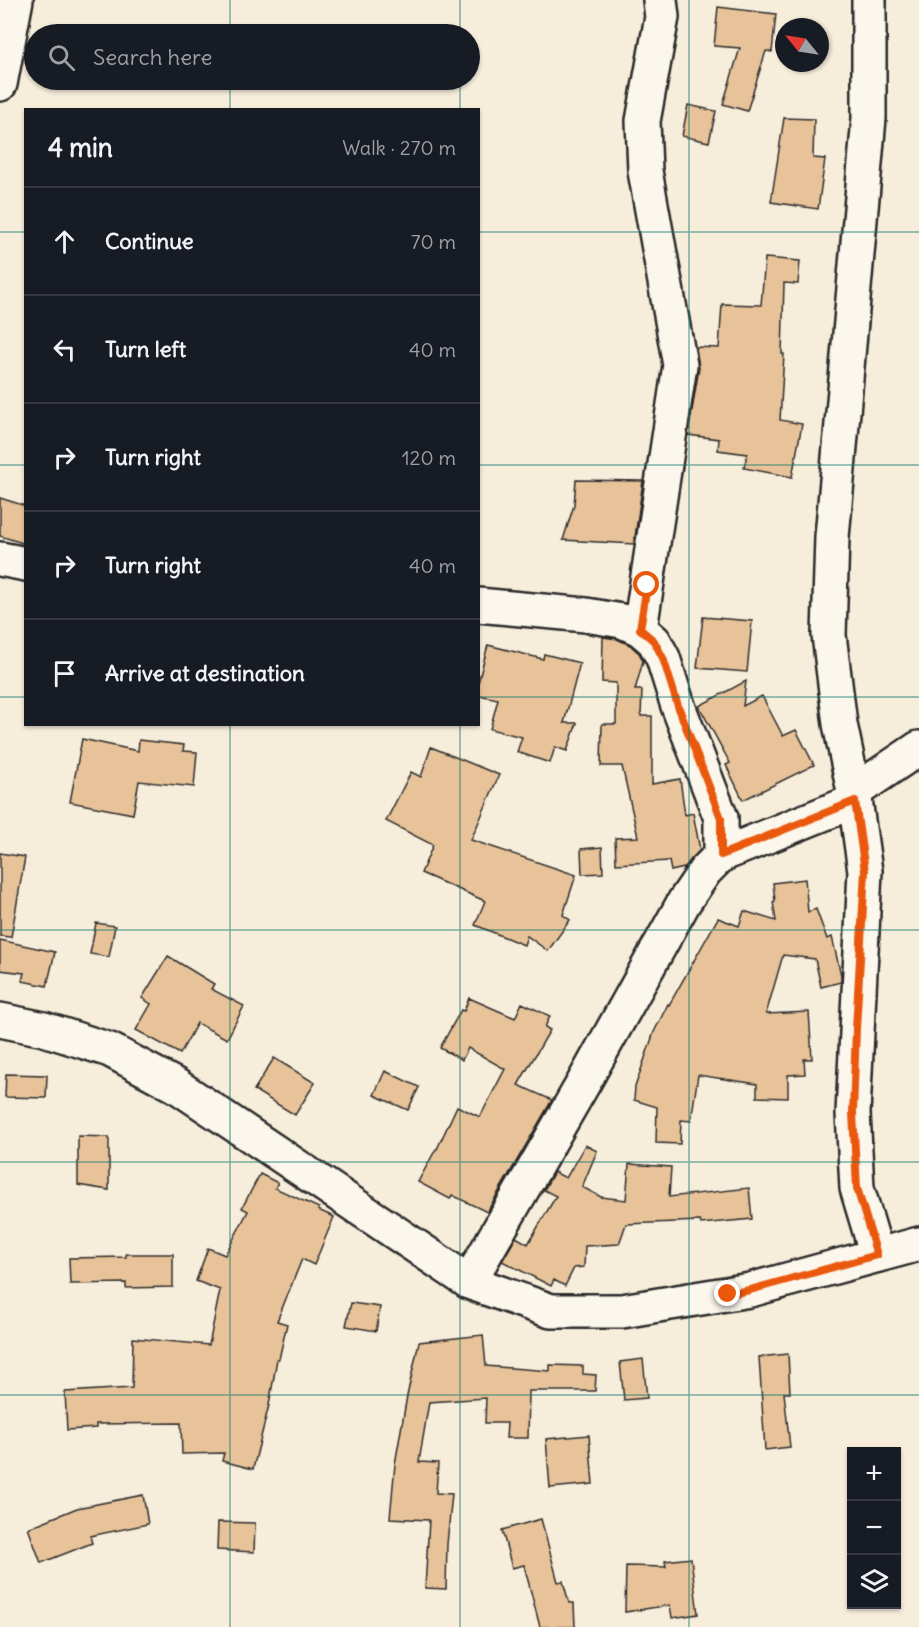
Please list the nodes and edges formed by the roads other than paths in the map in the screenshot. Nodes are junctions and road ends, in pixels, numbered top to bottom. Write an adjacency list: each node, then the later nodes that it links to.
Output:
1 (15, 0): 4 (street)
2 (660, 0): 8 (street)
3 (869, 0): 10 (street)
4 (0, 84)
5 (0, 559): 6 (street)
6 (24, 564)
7 (480, 605): 8 (street)
8 (640, 629): 11 (street)
9 (919, 748): 10 (street)
10 (855, 796): 11 (street); 14 (street)
11 (721, 855): 15 (street)
12 (0, 1020): 15 (street)
13 (919, 1244): 14 (street)
14 (877, 1255): 15 (street)
15 (469, 1282)

